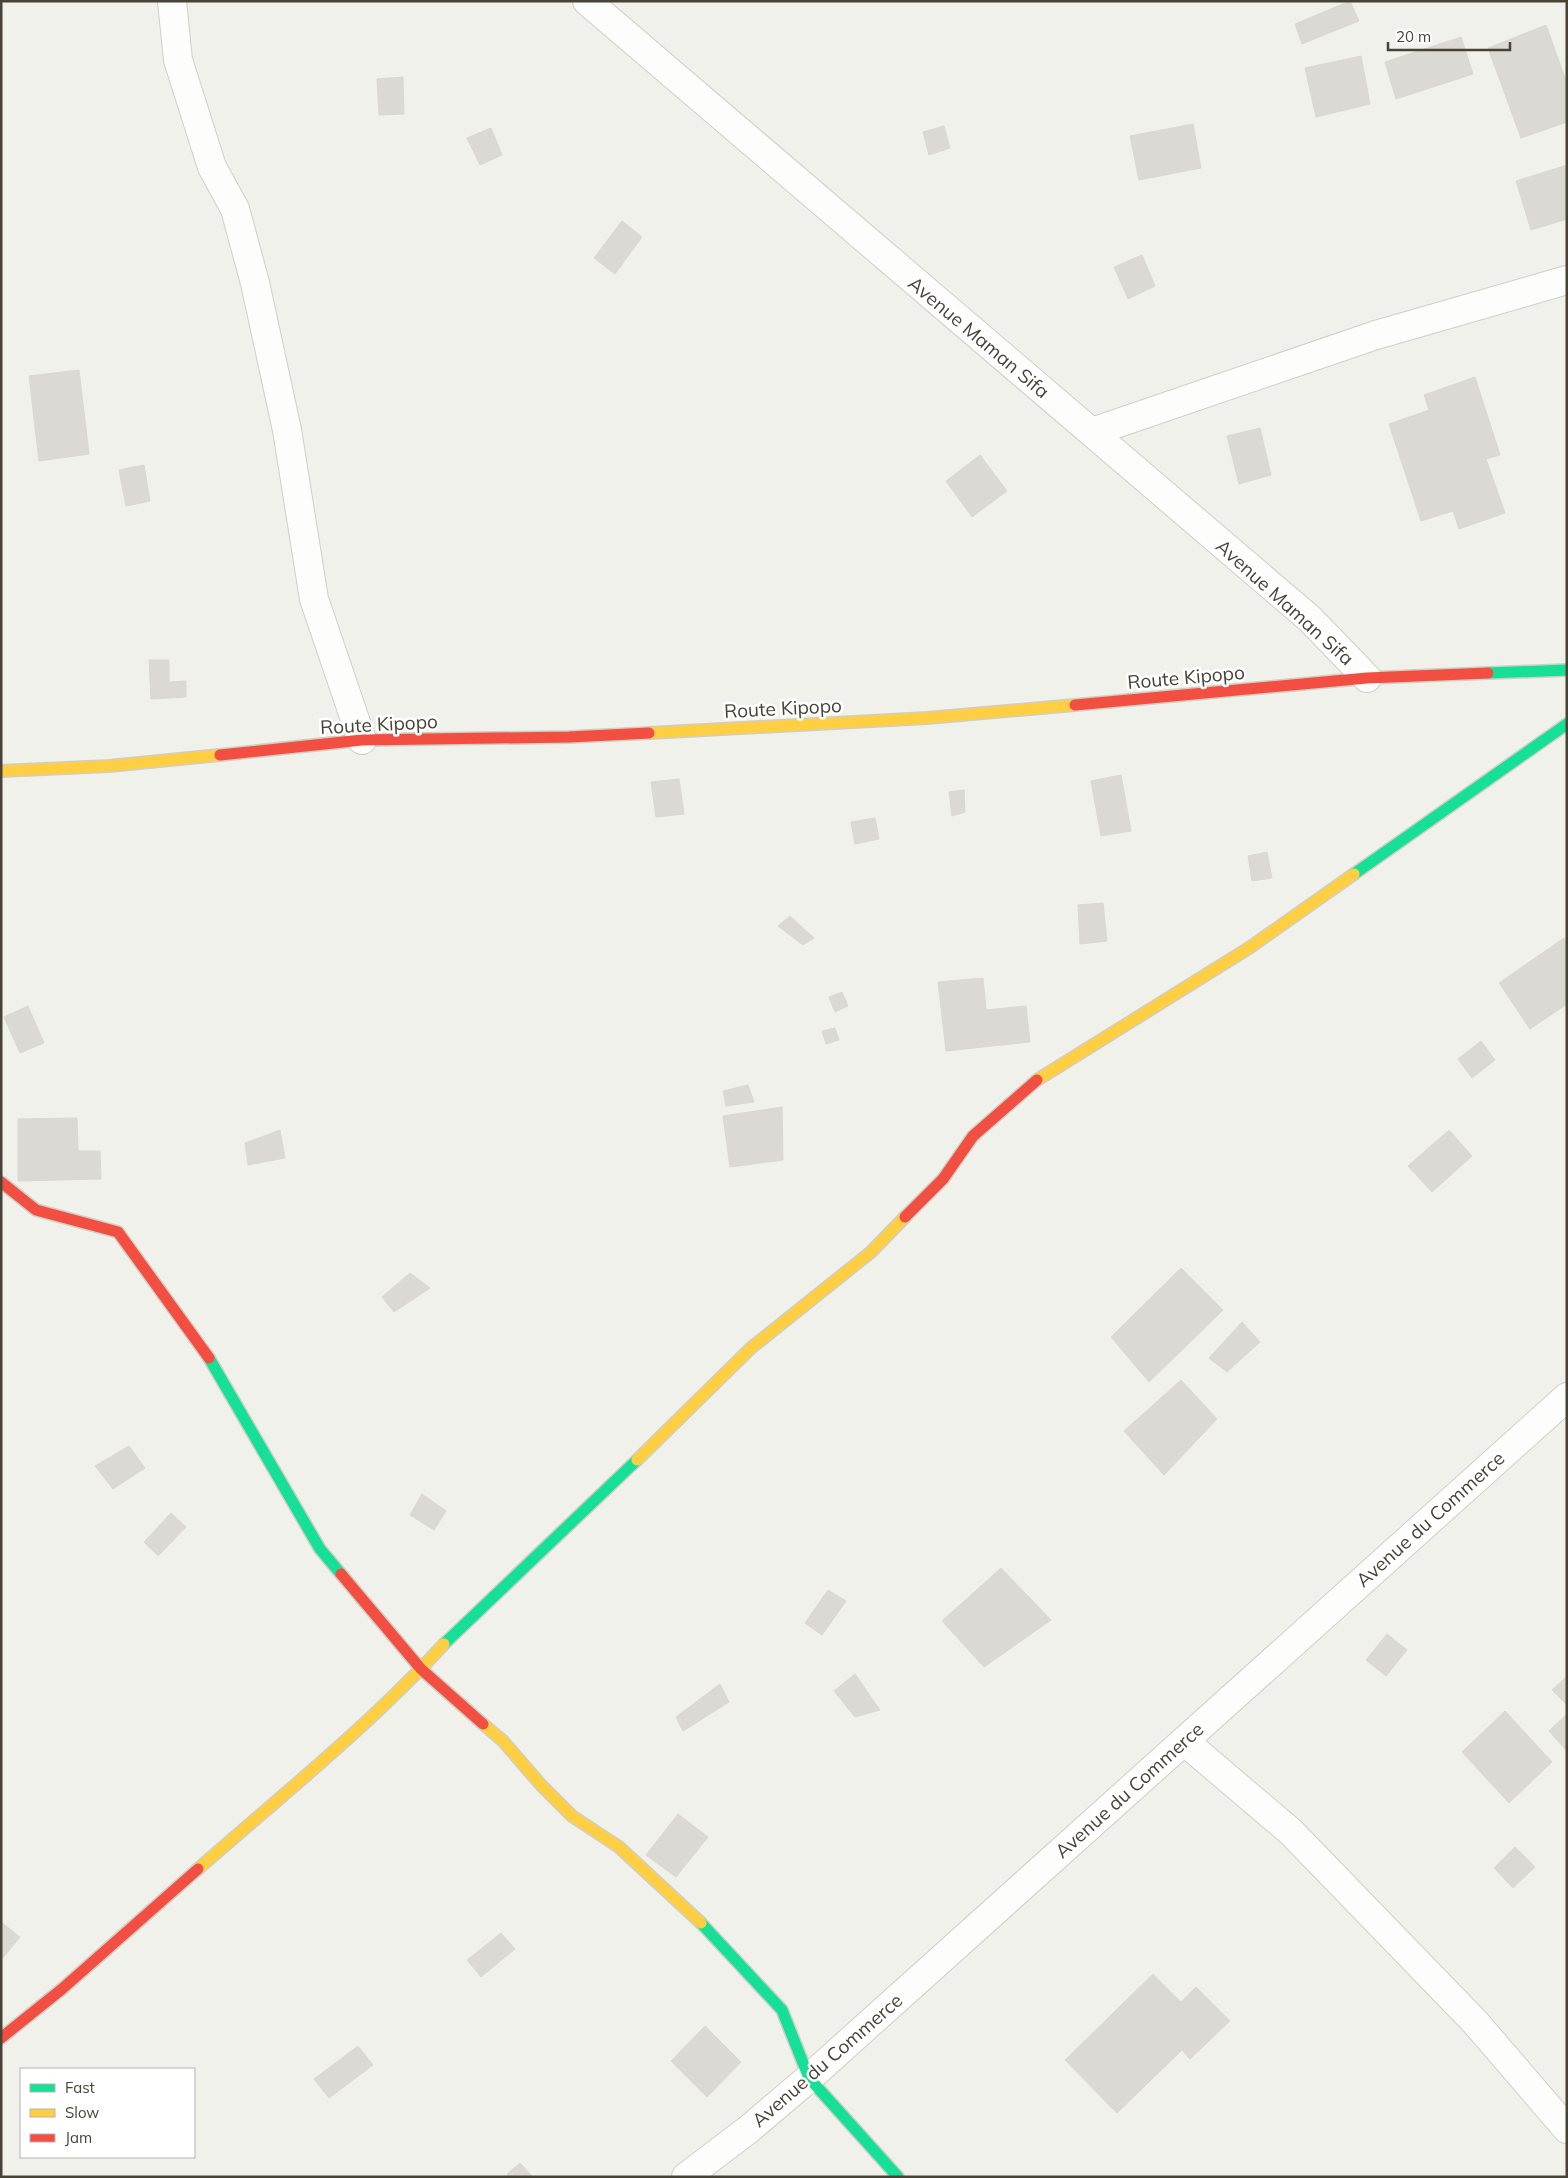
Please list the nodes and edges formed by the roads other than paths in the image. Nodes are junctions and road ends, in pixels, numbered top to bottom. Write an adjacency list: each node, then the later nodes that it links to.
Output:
1 (172, 1): 8 (street)
2 (587, 1): 4 (street, Avenue Maman Sifa)
3 (1567, 280): 4 (street)
4 (1092, 432): 6 (street, Avenue Maman Sifa)
5 (1567, 670): 6 (street, Route Kipopo)
6 (1367, 678): 8 (street, Route Kipopo)
7 (1567, 724): 12 (street)
8 (362, 740): 9 (street, Route Kipopo)
9 (1, 772)
10 (1, 1182): 12 (street)
11 (1567, 1397): 13 (street, Avenue du Commerce)
12 (421, 1669): 14 (street); 15 (street)
13 (1184, 1741): 15 (street, Avenue du Commerce); 16 (street)
14 (1, 2038)
15 (809, 2078): 17 (street, Avenue du Commerce); 18 (street)
16 (1567, 2129)
17 (686, 2177)
18 (898, 2177)

